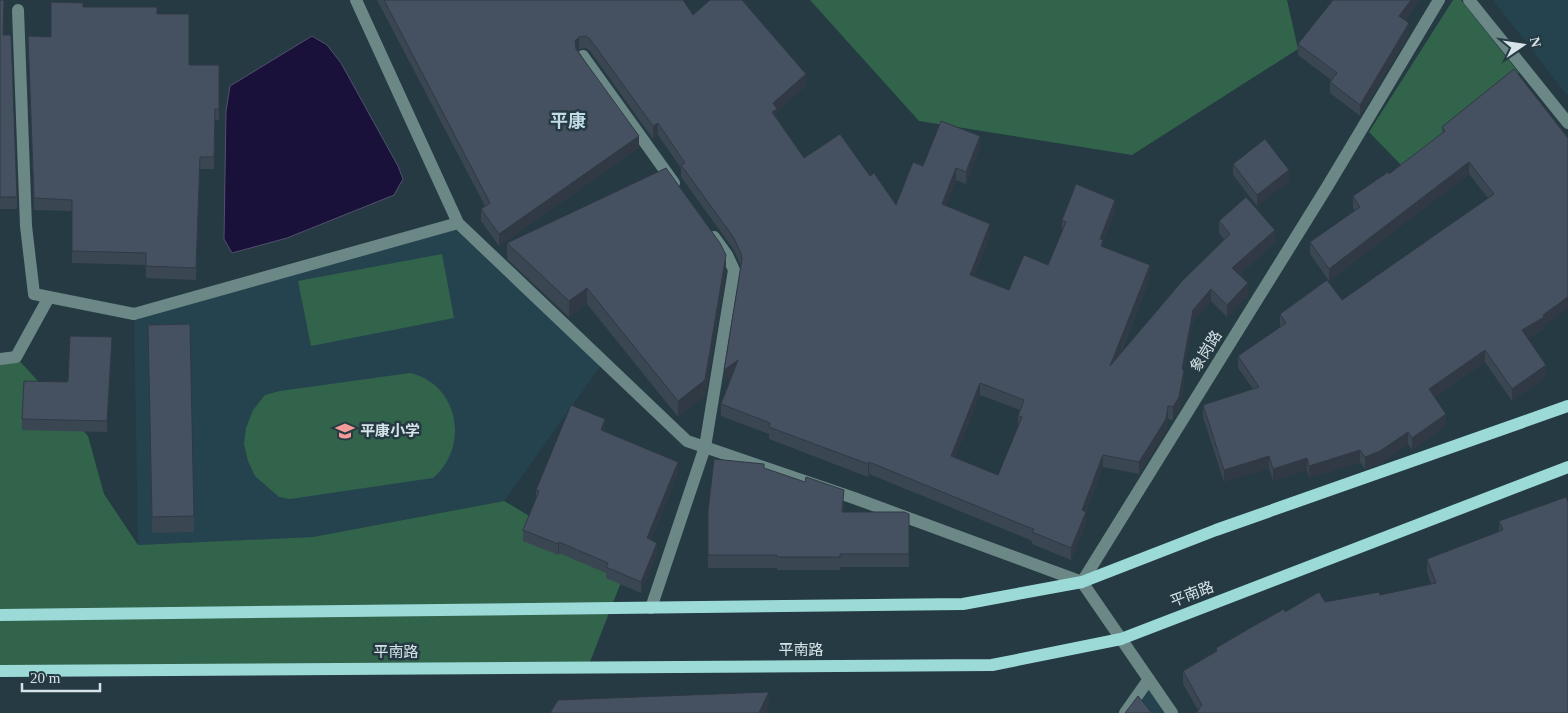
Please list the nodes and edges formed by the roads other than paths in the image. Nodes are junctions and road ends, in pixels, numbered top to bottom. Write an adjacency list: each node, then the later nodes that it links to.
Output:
1 (356, 0): 8 (street)
2 (1439, 0): 15 (street, 象岗路)
3 (1469, 0): 6 (street)
4 (18, 10): 10 (street)
5 (583, 56): 7 (street)
6 (1568, 122)
7 (681, 192)
8 (458, 222): 10 (street); 13 (street)
9 (704, 224): 13 (street)
10 (49, 297): 11 (street)
11 (0, 359)
12 (1568, 406): 15 (main road)
13 (704, 447): 15 (street); 16 (street)
14 (1568, 467): 18 (main road, 平南路)
15 (1082, 582): 16 (main road); 18 (street)
16 (651, 608): 17 (main road)
17 (0, 615)
18 (1121, 639): 19 (main road, 平南路); 20 (street)
19 (0, 671)
20 (1148, 679): 21 (street); 22 (street)
21 (1125, 713)
22 (1172, 713)

